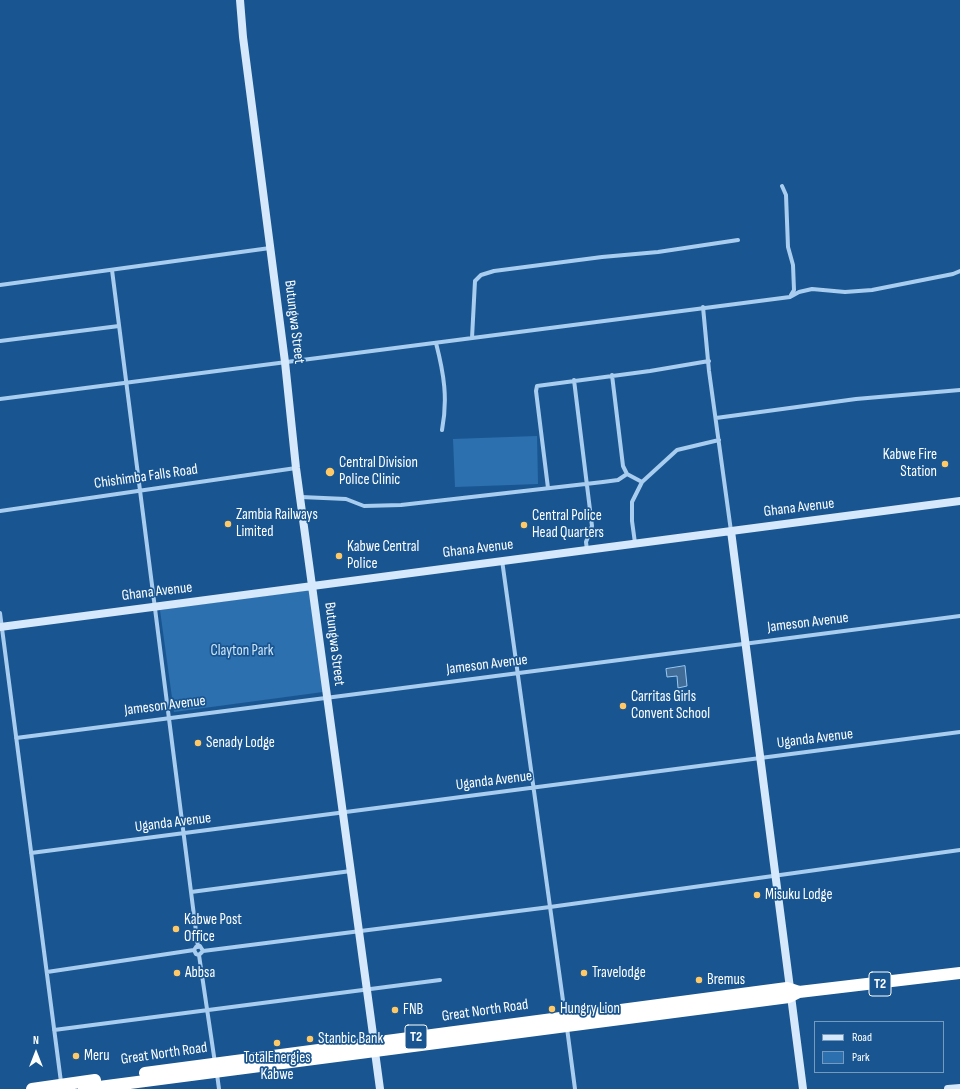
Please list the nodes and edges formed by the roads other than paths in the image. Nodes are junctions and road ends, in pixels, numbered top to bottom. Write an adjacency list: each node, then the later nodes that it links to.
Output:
1 (240, 0): 4 (main road, Butungwa Street)
2 (782, 186): 8 (street)
3 (738, 240): 11 (street)
4 (270, 248): 5 (street); 15 (main road, Butungwa Street)
5 (112, 270): 7 (street); 10 (street)
6 (960, 271): 8 (street)
7 (0, 285)
8 (790, 297): 9 (street)
9 (703, 307): 11 (street); 14 (street)
10 (119, 326): 12 (street); 18 (street)
11 (472, 338): 13 (street)
12 (0, 341)
13 (436, 343): 15 (street); 22 (street)
14 (709, 361): 16 (street); 21 (street)
15 (285, 362): 18 (street); 24 (main road, Butungwa Street)
16 (612, 375): 17 (street); 25 (street)
17 (574, 380): 27 (street); 28 (street)
18 (126, 383): 20 (street); 29 (street)
19 (960, 390): 21 (street)
20 (0, 399)
21 (716, 418): 23 (street)
22 (442, 430)
23 (719, 440): 26 (street); 33 (street)
24 (296, 468): 29 (street, Chishimba Falls Road); 30 (main road, Butungwa Street)
25 (627, 474): 26 (street); 27 (street)
26 (642, 482): 34 (street)
27 (586, 484): 28 (street); 35 (street)
28 (548, 488): 30 (street)
29 (140, 490): 32 (street, Chishimba Falls Road); 38 (street)
30 (301, 497): 37 (main road, Butungwa Street)
31 (960, 501): 33 (main road, Ghana Avenue)
32 (0, 511)
33 (731, 531): 34 (main road, Ghana Avenue); 42 (main road)
34 (635, 543): 35 (main road, Ghana Avenue)
35 (587, 550): 36 (main road, Ghana Avenue)
36 (502, 560): 37 (main road, Ghana Avenue); 43 (street)
37 (312, 586): 38 (main road, Ghana Avenue); 44 (main road, Butungwa Street)
38 (155, 606): 41 (main road, Ghana Avenue); 45 (street)
39 (0, 613): 41 (street)
40 (960, 616): 42 (street, Jameson Avenue)
41 (1, 627): 47 (street)
42 (746, 643): 43 (street, Jameson Avenue); 48 (main road)
43 (518, 673): 44 (street, Jameson Avenue); 49 (street)
44 (326, 697): 45 (street, Jameson Avenue); 50 (main road, Butungwa Street)
45 (169, 718): 47 (street, Jameson Avenue); 51 (street)
46 (960, 732): 48 (street, Uganda Avenue)
47 (16, 738): 53 (street)
48 (760, 758): 49 (street, Uganda Avenue); 55 (main road)
49 (534, 788): 50 (street, Uganda Avenue); 57 (street)
50 (344, 812): 51 (street, Uganda Avenue); 54 (main road, Butungwa Street)
51 (183, 833): 53 (street, Uganda Avenue); 56 (street)
52 (960, 850): 55 (street)
53 (31, 853): 62 (street)
54 (352, 871): 56 (street); 58 (main road, Butungwa Street)
55 (775, 876): 57 (street); 66 (main road)
56 (191, 892): 59 (street)
57 (550, 907): 58 (street); 68 (street)
58 (360, 932): 60 (street); 65 (main road, Butungwa Street)
59 (196, 948): 60 (street); 61 (street); 62 (street)
60 (203, 951): 61 (street)
61 (199, 955): 67 (street)
62 (47, 972): 69 (street)
63 (960, 973): 66 (highway, Great North Road / T2)
64 (440, 980): 65 (street)
65 (367, 988): 67 (street); 70 (main road, Butungwa Street)
66 (793, 992): 68 (highway, Great North Road / T2); 79 (main road)
67 (208, 1010): 69 (street); 71 (street)
68 (566, 1022): 70 (highway, Great North Road / T2); 78 (street)
69 (54, 1030): 72 (street)
70 (375, 1047): 71 (highway, Great North Road / T2); 77 (main road, Butungwa Street)
71 (216, 1068): 72 (highway, Great North Road / T2); 75 (highway, Great North Road / T2); 76 (street)
72 (62, 1085): 74 (highway, Great North Road / T2)
73 (960, 1088): 80 (main road)
74 (32, 1089)
75 (84, 1089)
76 (219, 1089)
77 (380, 1089)
78 (576, 1089)
79 (803, 1089)
80 (948, 1089)

